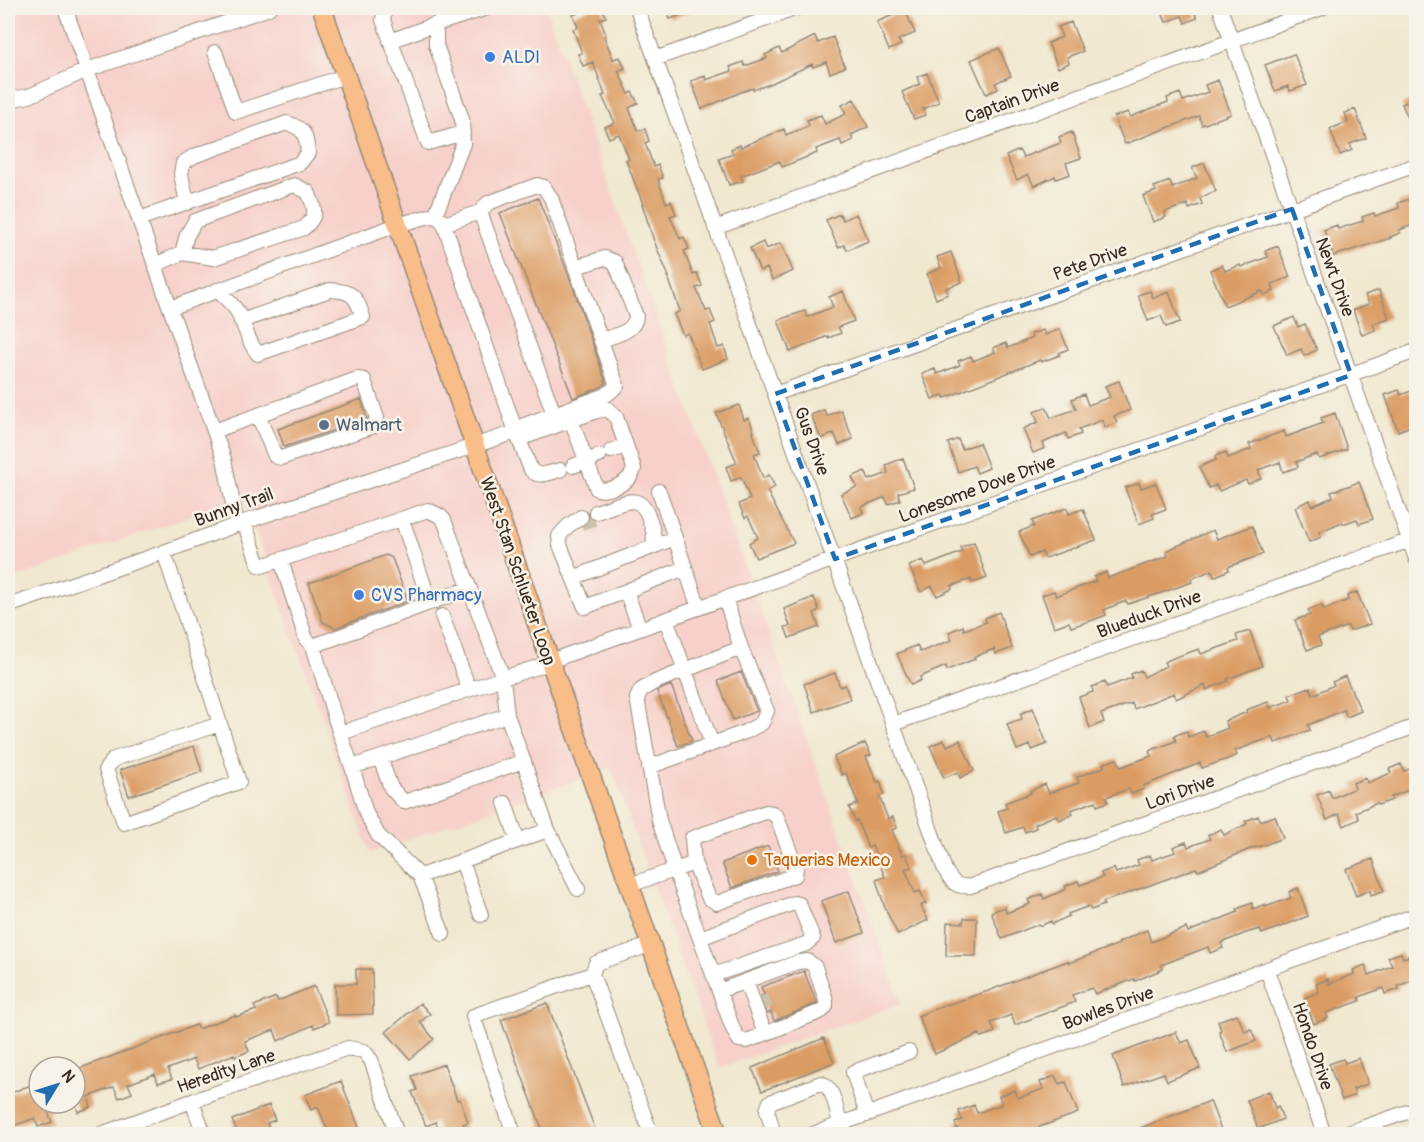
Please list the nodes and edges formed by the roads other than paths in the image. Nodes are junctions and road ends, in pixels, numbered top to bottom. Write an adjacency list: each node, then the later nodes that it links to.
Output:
1 (65, 8): 15 (street)
2 (269, 8): 15 (street)
3 (322, 8): 16 (main road, West Stan Schlueter Loop)
4 (385, 8): 12 (street)
5 (488, 8): 10 (street)
6 (637, 8): 14 (street, Gus Drive)
7 (797, 8): 14 (street)
8 (1220, 8): 11 (street, Newt Drive)
9 (1322, 8): 11 (street, Captain Drive)
10 (436, 24): 12 (street); 18 (street)
11 (1231, 40): 21 (street, Newt Drive); 26 (street, Captain Drive)
12 (390, 41): 18 (street)
13 (215, 52): 16 (street)
14 (655, 59): 26 (street, Gus Drive)
15 (87, 70): 17 (street); 23 (street)
16 (345, 76): 25 (main road, West Stan Schlueter Loop)
17 (8, 100)
18 (462, 133): 24 (street)
19 (1416, 165): 21 (street, Pete Drive)
20 (187, 203): 20 (street); 23 (street)
21 (1292, 209): 35 (street, Newt Drive); 36 (street, Pete Drive)
22 (480, 212): 24 (street); 29 (street); 37 (street)
23 (139, 219): 28 (street)
24 (440, 220): 25 (street); 41 (street)
25 (397, 225): 30 (street); 42 (main road, West Stan Schlueter Loop)
26 (715, 228): 36 (street, Gus Drive)
27 (182, 253): 27 (street); 28 (street)
28 (155, 265): 31 (street)
29 (575, 267): 33 (street); 33 (street)
30 (217, 290): 31 (street); 32 (street)
31 (170, 308): 40 (street)
32 (241, 321): 32 (street)
33 (602, 340): 37 (street)
34 (1416, 351): 35 (street, Lonesome Dove Drive)
35 (1351, 375): 51 (street, Newt Drive); 54 (street, Lonesome Dove Drive)
36 (775, 394): 54 (street, Gus Drive)
37 (554, 414): 41 (street)
38 (258, 415): 38 (street); 40 (street)
39 (572, 420): 41 (street); 43 (street); 44 (street)
40 (214, 431): 49 (street)
41 (516, 432): 42 (street, Bunny Trail); 44 (street)
42 (474, 446): 49 (street, Bunny Trail); 70 (main road, West Stan Schlueter Loop)
43 (626, 446): 44 (street); 44 (street)
44 (586, 461)
45 (659, 491): 50 (street)
46 (597, 515): 52 (street)
47 (402, 519): 56 (street); 59 (street); 62 (street)
48 (578, 521): 58 (street)
49 (240, 523): 53 (street, Bunny Trail); 56 (street)
50 (675, 538): 52 (street); 57 (street)
51 (1413, 540): 55 (street, Newt Drive); 76 (street, Blueduck Drive)
52 (654, 543): 58 (street)
53 (164, 552): 63 (street, Bunny Trail); 75 (street)
54 (835, 559): 61 (street, Lonesome Dove Drive); 76 (street, Gus Drive)
55 (1416, 559)
56 (280, 560): 68 (street)
57 (685, 568): 60 (street); 64 (street)
58 (573, 578): 60 (street)
59 (470, 588): 62 (street); 72 (street)
60 (626, 591): 67 (street)
61 (725, 598): 64 (street, Lonesome Dove Drive); 69 (street)
62 (430, 603): 68 (street)
63 (8, 605)
64 (699, 608): 66 (street, Lonesome Dove Drive)
65 (442, 616): 73 (street)
66 (666, 619): 67 (street, Lonesome Dove Drive); 71 (street)
67 (640, 629): 70 (street, Lonesome Dove Drive)
68 (313, 646): 78 (street)
69 (741, 648): 71 (street); 79 (street)
70 (550, 662): 72 (street, Lonesome Dove Drive); 92 (main road, West Stan Schlueter Loop)
71 (685, 670): 79 (street); 83 (street)
72 (503, 678): 73 (street, Lonesome Dove Drive); 74 (street)
73 (469, 689): 78 (street, Lonesome Dove Drive)
74 (507, 715): 80 (street); 81 (street)
75 (220, 724): 75 (street)
76 (893, 724): 91 (street, Gus Drive)
77 (1416, 726): 91 (street, Lori Drive)
78 (339, 731): 82 (street)
79 (712, 744): 83 (street)
80 (380, 758): 81 (street); 82 (street)
81 (525, 761): 85 (street)
82 (352, 767): 90 (street)
83 (649, 767): 89 (street)
84 (505, 803): 86 (street)
85 (548, 830): 86 (street); 93 (street)
86 (518, 841): 87 (street)
87 (462, 861): 90 (street); 94 (street)
88 (694, 863): 88 (street); 89 (street)
89 (675, 870): 92 (street); 97 (street)
90 (420, 876): 96 (street)
91 (956, 884)
92 (629, 885): 98 (main road, West Stan Schlueter Loop)
93 (578, 889)
94 (481, 915)
95 (1416, 915): 99 (street, Bowles Drive)
96 (443, 934)
97 (700, 938): 101 (street); 101 (street)
98 (650, 945): 100 (street); 117 (main road, West Stan Schlueter Loop)
99 (1267, 970): 110 (street, Bowles Drive); 120 (street, Hondo Drive)
100 (592, 974): 115 (street); 116 (street)
101 (713, 975): 103 (street)
102 (747, 985): 103 (street); 104 (street); 106 (street); 106 (street)
103 (719, 991): 106 (street)
104 (761, 996)
105 (768, 1013): 106 (street)
106 (764, 1031)
107 (909, 1052): 110 (street)
108 (192, 1101): 112 (street, Heredity Lane); 113 (street); 114 (street, Heredity Lane)
109 (1416, 1109): 121 (street)
110 (867, 1114): 111 (street, Bowles Drive)
111 (832, 1129): 118 (street); 119 (street, Bowles Drive)
112 (101, 1134)
113 (204, 1134)
114 (397, 1134)
115 (514, 1134)
116 (651, 1134)
117 (718, 1134)
118 (774, 1134)
119 (813, 1134)
120 (1324, 1134)
121 (1344, 1134)

